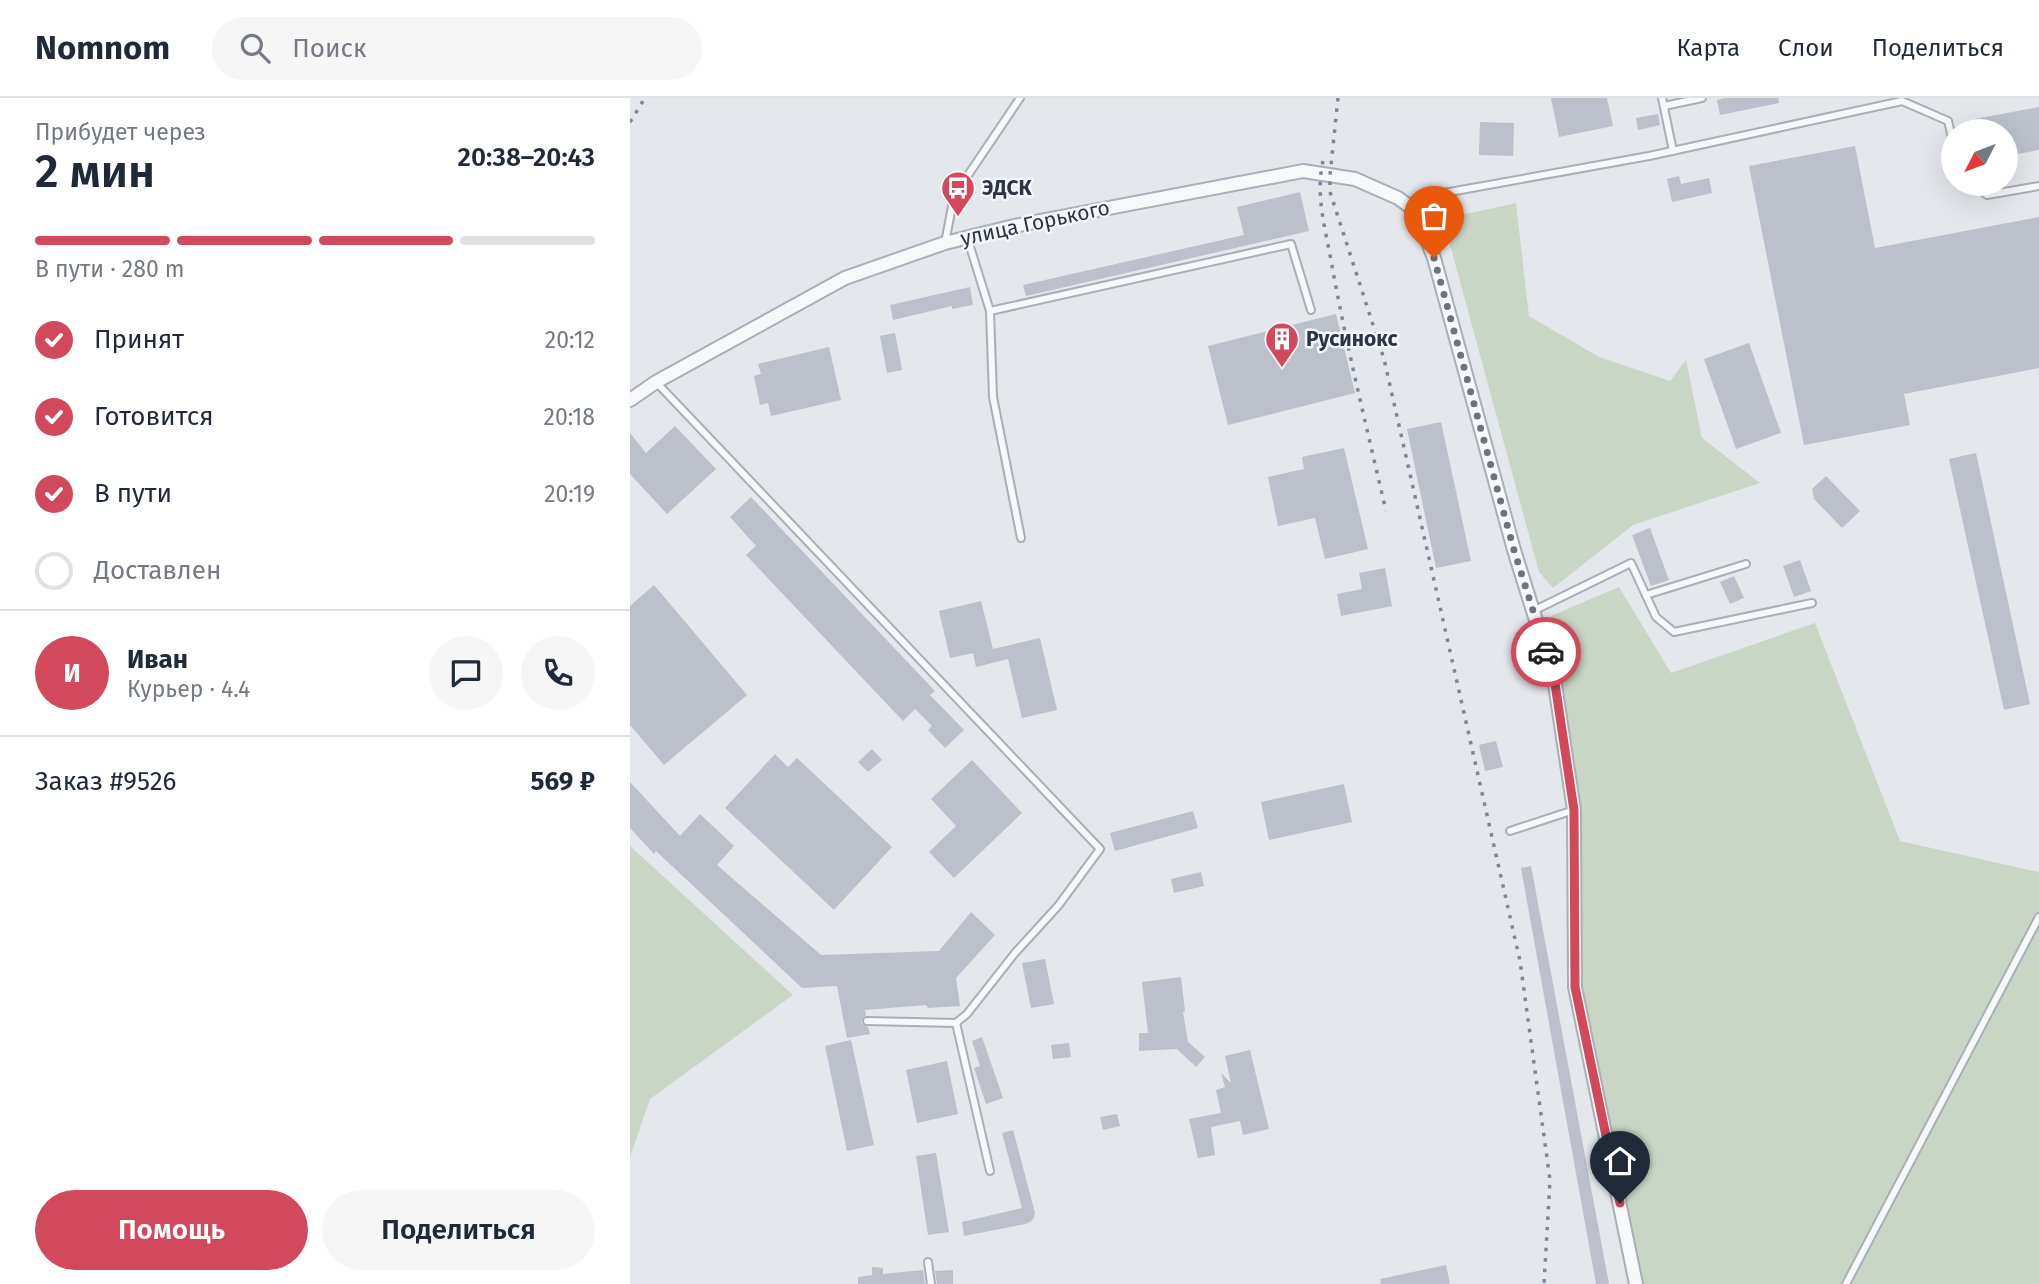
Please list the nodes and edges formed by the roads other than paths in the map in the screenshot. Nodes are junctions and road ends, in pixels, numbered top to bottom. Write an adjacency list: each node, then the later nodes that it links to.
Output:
1 (1020, 98): 10 (lane)
2 (1702, 98): 3 (lane)
3 (1663, 102): 5 (lane)
4 (1943, 119): 5 (lane)
5 (1673, 151): 8 (lane)
6 (2039, 186): 7 (lane)
7 (2018, 190)
8 (1416, 211): 9 (street, улица Горького); 19 (street)
9 (967, 237): 10 (street, улица Горького); 12 (lane)
10 (946, 243): 13 (street, улица Горького)
11 (1311, 310): 12 (lane)
12 (990, 312): 15 (lane)
13 (656, 382): 14 (street, улица Горького); 24 (lane)
14 (630, 400)
15 (1021, 538)
16 (1746, 564): 17 (lane)
17 (1646, 595): 18 (lane); 19 (lane)
18 (1812, 603)
19 (1533, 611): 20 (street)
20 (1574, 810): 21 (lane); 28 (street)
21 (1510, 831)
22 (2039, 917): 29 (lane)
23 (867, 1021): 24 (lane)
24 (956, 1023): 25 (lane)
25 (990, 1171)
26 (928, 1262): 27 (lane)
27 (931, 1284)
28 (1636, 1284)
29 (1846, 1284)

